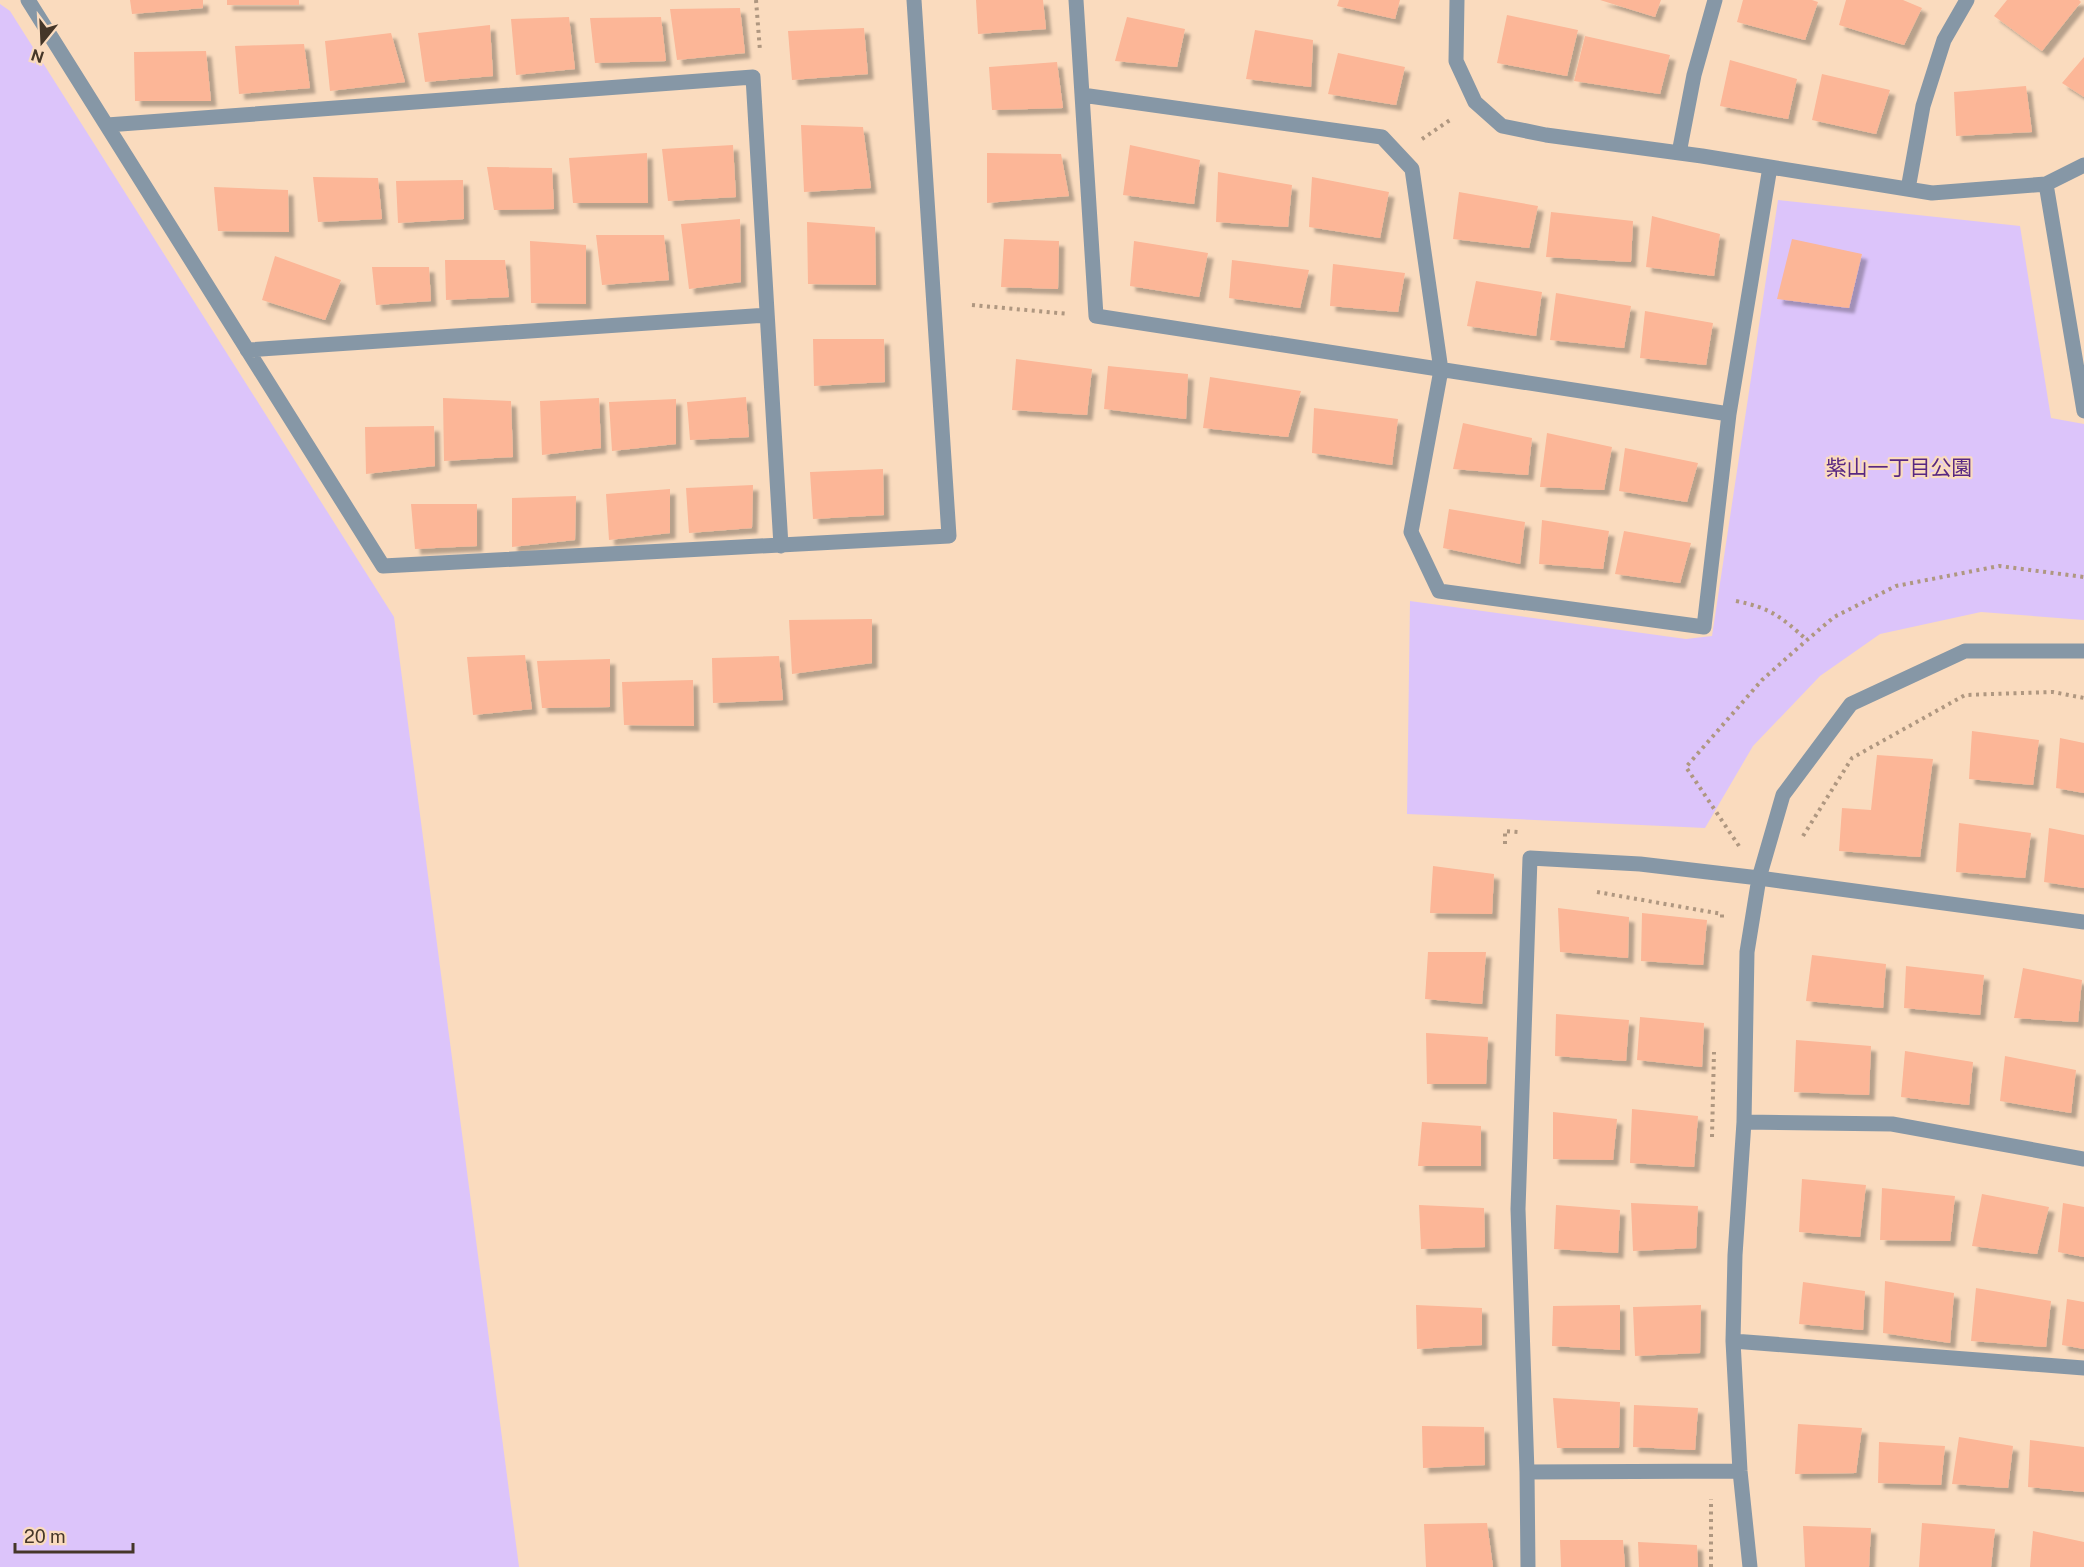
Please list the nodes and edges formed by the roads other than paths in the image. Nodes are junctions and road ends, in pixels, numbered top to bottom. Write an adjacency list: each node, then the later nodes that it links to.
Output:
1 (28, 0): 8 (street)
2 (914, 0): 19 (street)
3 (1076, 0): 7 (street)
4 (1457, 0): 9 (street)
5 (1714, 0): 9 (street)
6 (1967, 0): 13 (street)
7 (1083, 95): 16 (street); 16 (street)
8 (107, 125): 14 (street); 15 (street)
9 (1678, 153): 11 (street)
10 (2084, 165): 12 (street)
11 (1770, 167): 13 (street); 18 (street)
12 (2046, 184): 13 (street); 17 (street)
13 (1908, 189)
14 (767, 315): 15 (street); 19 (street)
15 (248, 350): 19 (street)
16 (1441, 370): 18 (street); 18 (street)
17 (2084, 411)
18 (1729, 414)
19 (781, 546)
20 (2084, 651): 21 (street)
21 (1759, 878): 22 (street); 23 (street); 28 (street)
22 (2084, 922)
23 (1744, 1122): 24 (street); 25 (street)
24 (2084, 1159)
25 (1733, 1341): 26 (street); 27 (street)
26 (2084, 1368)
27 (1740, 1470): 28 (street); 30 (street)
28 (1527, 1472): 29 (street)
29 (1528, 1567)
30 (1750, 1567)

